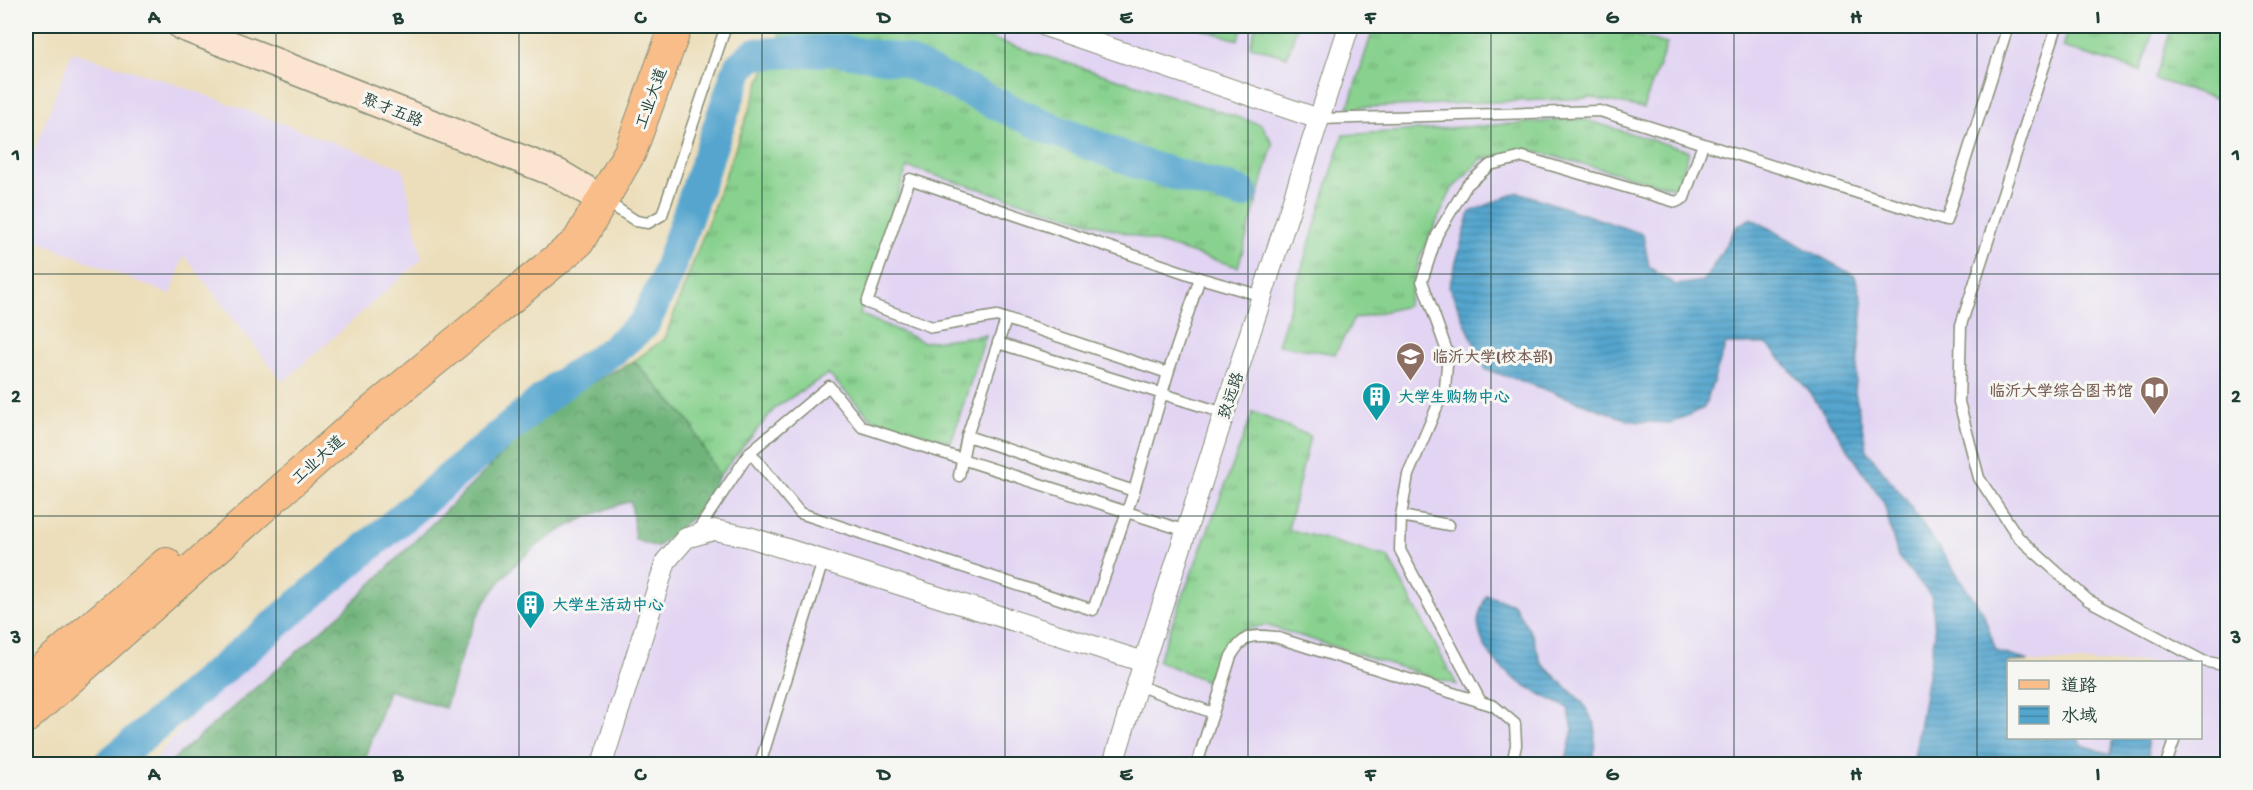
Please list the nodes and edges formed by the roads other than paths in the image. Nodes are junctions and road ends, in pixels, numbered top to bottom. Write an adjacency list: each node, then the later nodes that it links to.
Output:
1 (182, 26): 11 (street, 聚才五路)
2 (659, 26): 11 (main road, 工业大道)
3 (676, 26): 11 (main road, 工业大道)
4 (726, 26): 11 (lane)
5 (1045, 26): 9 (street)
6 (1349, 26): 9 (street, 致远路)
7 (2008, 26): 10 (lane)
8 (2057, 26): 30 (lane)
9 (1319, 119): 10 (lane); 13 (street, 致远路)
10 (1703, 144): 25 (lane)
11 (602, 199): 34 (main road, 工业大道); 38 (main road, 工业大道)
12 (1200, 278): 13 (lane); 14 (lane); 16 (lane)
13 (1262, 296): 18 (street, 致远路)
14 (1006, 320): 15 (lane); 16 (lane)
15 (998, 343): 17 (lane); 19 (lane)
16 (1168, 374): 17 (lane)
17 (1163, 394): 18 (lane); 23 (lane)
18 (1224, 413): 27 (street, 致远路)
19 (968, 436): 21 (lane); 23 (lane)
20 (750, 452): 21 (lane); 24 (lane); 28 (lane)
21 (962, 460): 22 (lane); 24 (lane)
22 (959, 476)
23 (1134, 491): 24 (lane)
24 (1126, 513): 27 (lane)
25 (1401, 516): 26 (lane); 36 (lane)
26 (1449, 525)
27 (1186, 531): 31 (street, 致远路)
28 (694, 536): 29 (street); 40 (street)
29 (824, 561): 31 (street); 41 (lane)
30 (2197, 661)
31 (1144, 662): 35 (street, 致远路)
32 (2202, 664): 33 (lane)
33 (2228, 666)
34 (26, 683)
35 (1137, 685): 37 (lane); 42 (street, 致远路)
36 (1481, 702): 37 (lane); 44 (lane)
37 (1213, 713): 43 (lane)
38 (26, 717)
39 (2174, 740): 45 (lane)
40 (602, 765)
41 (760, 765)
42 (1113, 765)
43 (1197, 765)
44 (1512, 765)
45 (2166, 765)

